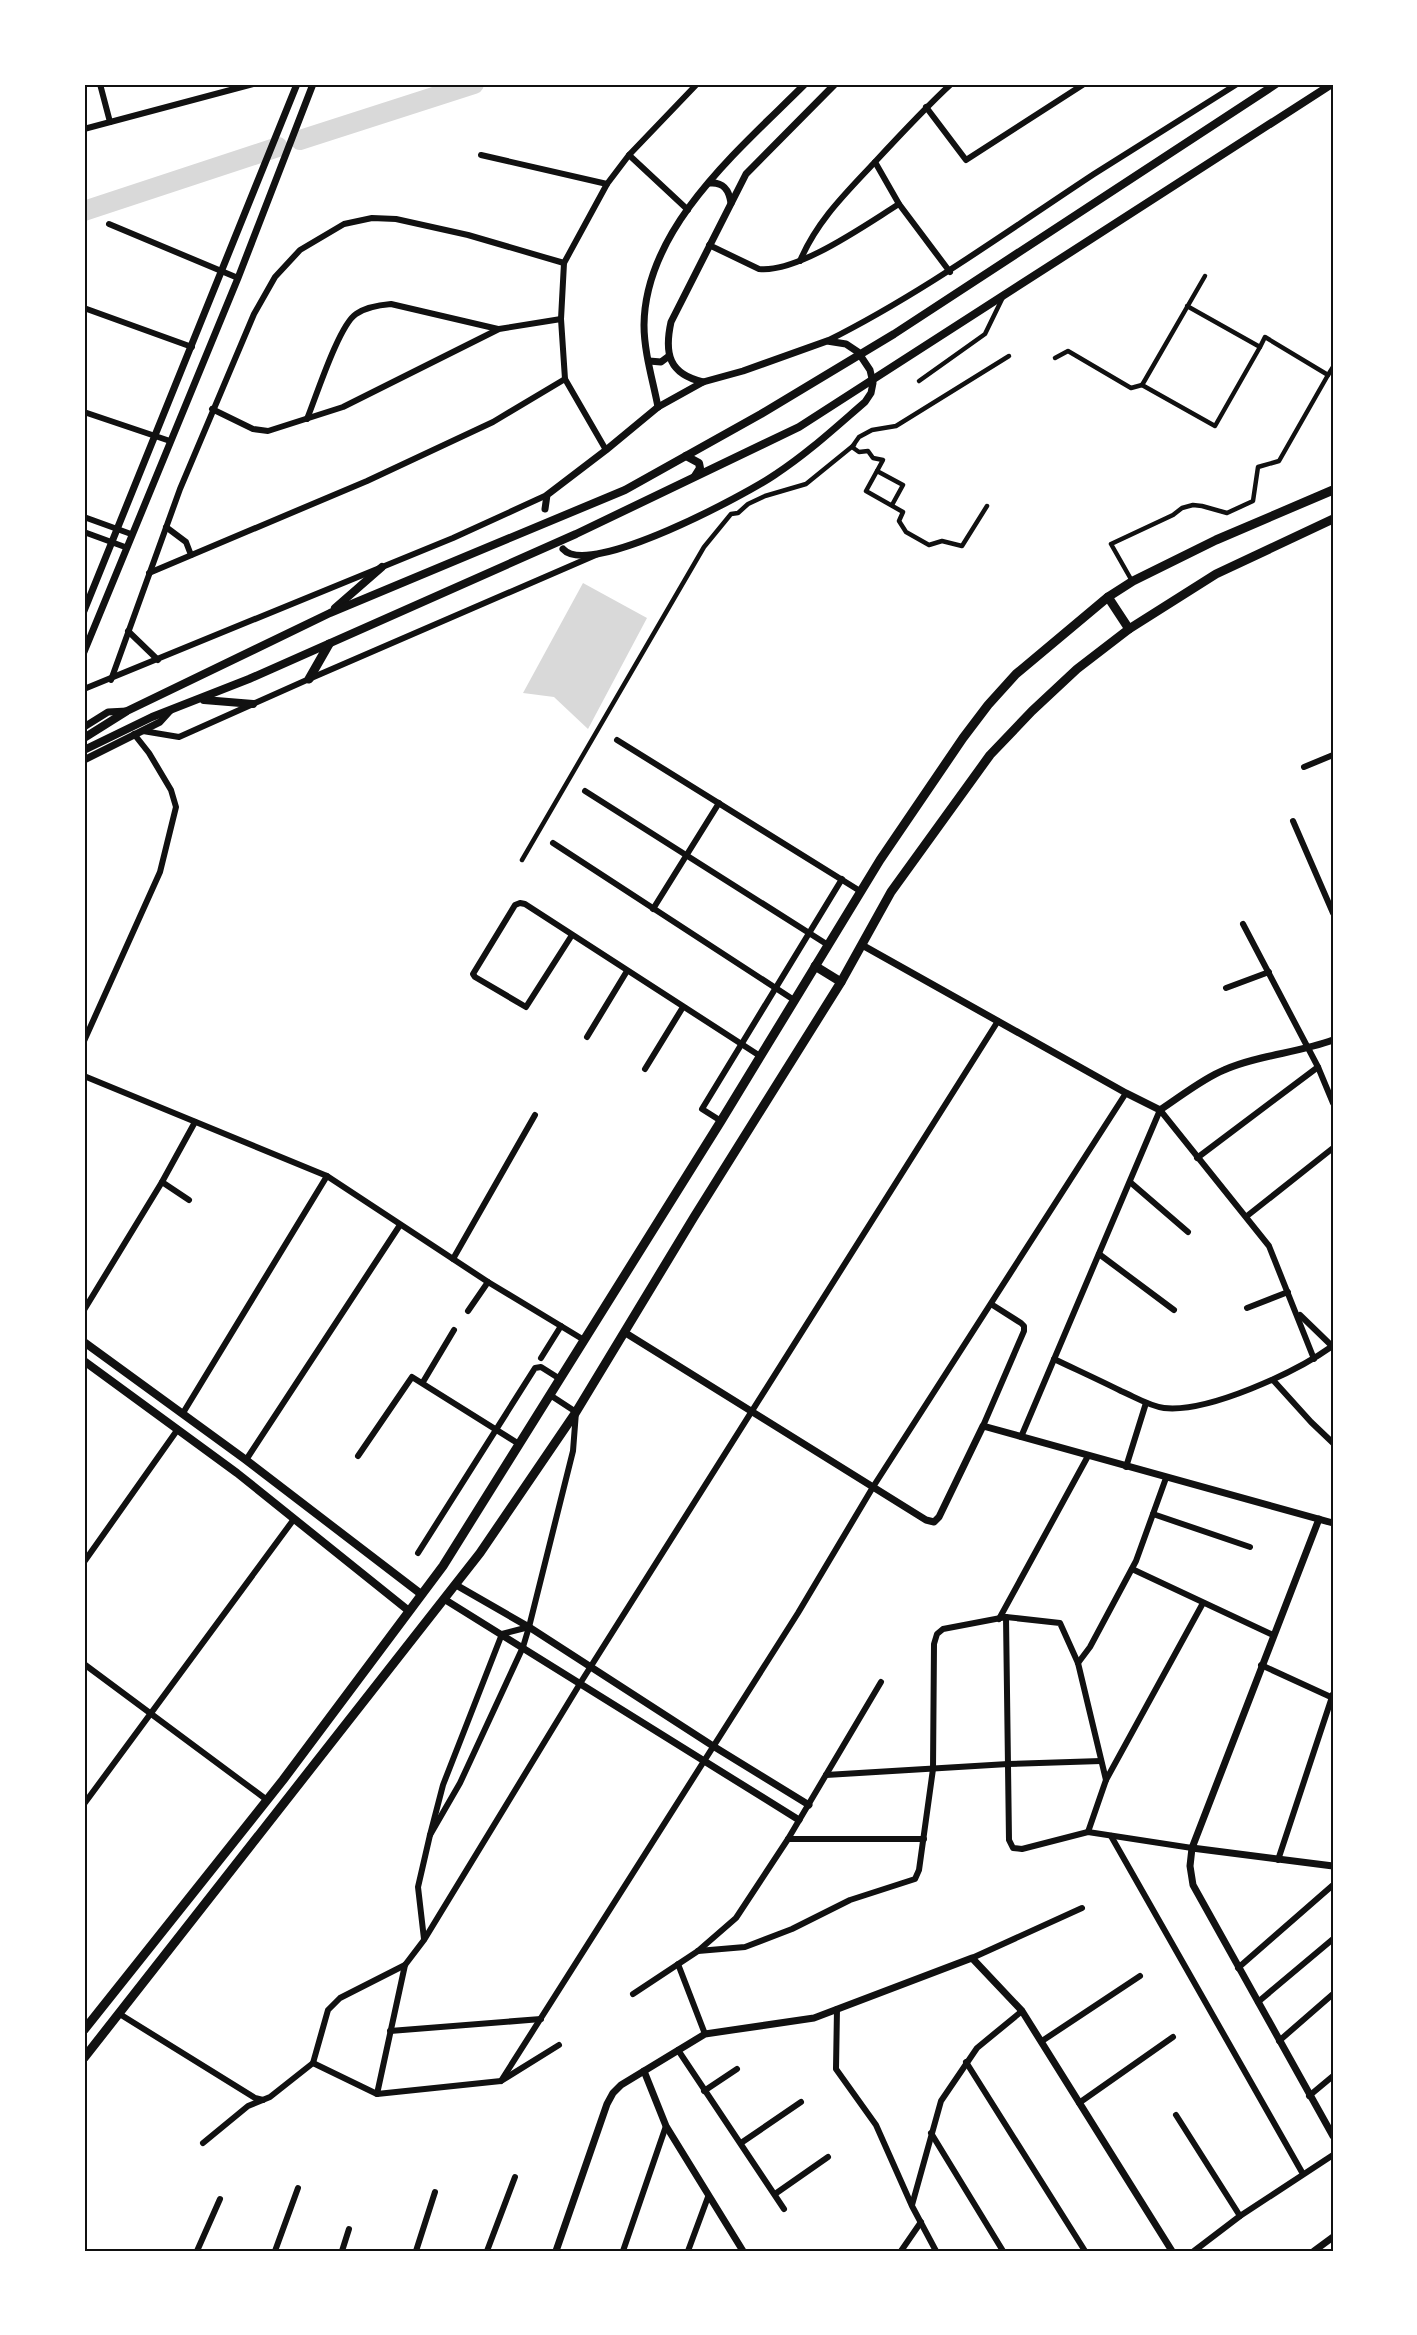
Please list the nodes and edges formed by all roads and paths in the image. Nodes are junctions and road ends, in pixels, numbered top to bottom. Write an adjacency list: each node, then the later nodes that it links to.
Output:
1 (100, 84): 14 (street)
2 (253, 84): 14 (street)
3 (297, 84): 15 (street)
4 (313, 84): 16 (street)
5 (698, 84): 19 (street)
6 (805, 84): 21 (street)
7 (835, 84): 23 (street)
8 (951, 84): 13 (street)
9 (1084, 84): 13 (street)
10 (1237, 84): 31 (street)
11 (1276, 84): 60 (main road)
12 (1332, 84): 34 (main road)
13 (926, 107): 20 (street)
14 (110, 122): 17 (street)
15 (280, 124): 16 (street); 30 (street)
16 (295, 126): 33 (street)
17 (84, 129)
18 (481, 155): 22 (street)
19 (629, 155): 22 (street); 25 (street)
20 (875, 162): 24 (street); 28 (street)
21 (710, 183): 23 (street); 25 (street)
22 (608, 184): 29 (street)
23 (730, 203): 27 (street)
24 (899, 204): 28 (street); 31 (street)
25 (688, 210): 45 (street)
26 (109, 224): 30 (street)
27 (709, 245): 28 (street); 42 (street)
28 (800, 261)
29 (564, 263): 37 (street); 53 (street)
30 (223, 271): 33 (street); 40 (street)
31 (950, 272): 39 (street)
32 (1205, 276): 35 (street)
33 (238, 278): 57 (street)
34 (1003, 297): 50 (street); 62 (main road)
35 (1188, 306): 41 (street); 51 (street)
36 (84, 308): 40 (street)
37 (561, 319): 38 (street); 48 (street)
38 (499, 329): 55 (street); 55 (street)
39 (827, 341): 49 (street); 77 (street)
40 (192, 347): 56 (street)
41 (1260, 347): 47 (street); 51 (street)
42 (669, 356): 45 (street); 49 (street)
43 (1009, 356): 58 (street)
44 (1054, 357): 51 (street)
45 (649, 361): 52 (street)
46 (1333, 367): 47 (street)
47 (1328, 375): 81 (street)
48 (565, 379): 59 (street); 78 (street)
49 (703, 381): 52 (street)
50 (919, 381)
51 (1142, 385)
52 (658, 407): 59 (street)
53 (212, 409): 55 (street); 70 (street)
54 (84, 412): 56 (street)
55 (307, 418)
56 (156, 437): 57 (street); 71 (street)
57 (170, 441): 73 (street)
58 (854, 445): 61 (street); 111 (street)
59 (606, 450): 64 (street)
60 (686, 456): 62 (main road); 84 (main road)
61 (877, 471): 65 (street); 65 (street)
62 (692, 478): 87 (main road)
63 (1333, 490): 81 (main road)
64 (547, 495): 67 (street); 79 (street)
65 (892, 506): 66 (street)
66 (987, 506)
67 (545, 509)
68 (84, 517): 71 (street)
69 (1333, 519): 85 (main road)
70 (166, 527): 78 (street); 80 (street)
71 (119, 529): 73 (street); 74 (street)
72 (84, 532): 74 (street)
73 (131, 534): 75 (street)
74 (113, 543): 75 (street); 83 (street)
75 (125, 547): 88 (street)
76 (563, 549): 77 (street)
77 (607, 550): 90 (street)
78 (191, 555): 80 (street)
79 (382, 567): 84 (main road); 89 (street)
80 (149, 573): 86 (street)
81 (1133, 582): 82 (main road)
82 (1108, 597): 85 (main road); 113 (main road)
83 (84, 611)
84 (330, 613): 95 (main road)
85 (1130, 629): 120 (main road)
86 (128, 631): 89 (street); 91 (street)
87 (329, 644): 90 (main road); 93 (main road)
88 (84, 652)
89 (158, 660): 91 (street)
90 (309, 679): 94 (street)
91 (111, 680): 92 (street)
92 (84, 689)
93 (200, 700): 94 (main road); 96 (main road)
94 (254, 704): 98 (street)
95 (127, 711): 97 (street); 100 (main road)
96 (170, 711): 98 (street); 102 (main road)
97 (84, 727)
98 (143, 731): 99 (street)
99 (134, 734): 104 (street); 132 (street)
100 (84, 738)
101 (617, 740): 107 (street)
102 (84, 750)
103 (1333, 755): 105 (street)
104 (84, 760)
105 (1304, 767)
106 (585, 791): 110 (street)
107 (719, 803): 110 (street); 112 (street)
108 (1293, 821): 115 (street)
109 (553, 843): 114 (street)
110 (686, 856): 114 (street); 117 (street)
111 (522, 860)
112 (842, 879): 113 (street); 117 (street)
113 (860, 891): 119 (main road)
114 (653, 909): 125 (street)
115 (1333, 913)
116 (1243, 924): 123 (street)
117 (809, 934): 119 (street); 125 (street)
118 (572, 935): 118 (street); 122 (street)
119 (828, 945): 121 (main road)
120 (862, 945): 124 (main road); 129 (street)
121 (815, 966): 124 (main road); 127 (main road)
122 (627, 971): 128 (street); 130 (street)
123 (1269, 972): 126 (street); 134 (street)
124 (841, 982): 166 (main road)
125 (776, 988): 127 (street); 133 (street)
126 (1226, 988)
127 (794, 1000): 135 (main road)
128 (683, 1007): 133 (street); 137 (street)
129 (998, 1021): 139 (street); 179 (street)
130 (587, 1037)
131 (1333, 1040): 134 (street)
132 (84, 1041)
133 (741, 1044): 135 (street); 143 (street)
134 (1308, 1050): 136 (street); 141 (street)
135 (760, 1056): 143 (main road)
136 (1318, 1066): 140 (street); 146 (street)
137 (645, 1069)
138 (84, 1076): 144 (street)
139 (1126, 1094): 141 (street); 158 (street)
140 (1333, 1103)
141 (1160, 1110): 146 (street); 149 (street)
142 (535, 1115): 155 (street)
143 (721, 1121): 167 (main road)
144 (195, 1122): 147 (street); 148 (street)
145 (1333, 1148): 151 (street)
146 (1197, 1158): 151 (street)
147 (327, 1176): 152 (street); 181 (street)
148 (162, 1182): 150 (street); 160 (street)
149 (1130, 1182): 153 (street); 154 (street)
150 (189, 1200)
151 (1247, 1216): 157 (street)
152 (400, 1225): 155 (street); 190 (street)
153 (1188, 1232)
154 (1099, 1254): 161 (street); 171 (street)
155 (453, 1259): 156 (street)
156 (488, 1282): 162 (street); 164 (street)
157 (1288, 1292): 159 (street); 163 (street)
158 (991, 1304): 182 (street); 193 (street)
159 (1247, 1308)
160 (84, 1310)
161 (1174, 1310)
162 (468, 1311)
163 (1297, 1313): 169 (street); 172 (street)
164 (561, 1326): 167 (street); 170 (street)
165 (454, 1330): 176 (street)
166 (624, 1332): 179 (street); 180 (main road)
167 (584, 1340): 174 (main road)
168 (84, 1342): 181 (main road)
169 (1332, 1347): 172 (street)
170 (541, 1358)
171 (1054, 1359): 178 (street); 185 (street)
172 (1314, 1359): 175 (street)
173 (84, 1361): 183 (main road)
174 (560, 1378): 177 (main road); 184 (street)
175 (1273, 1380): 178 (street); 186 (street)
176 (423, 1382): 184 (street); 188 (street)
177 (550, 1395): 180 (street); 187 (main road)
178 (1146, 1402): 191 (street)
179 (751, 1411): 193 (street); 215 (street)
180 (576, 1412): 202 (main road); 208 (street)
181 (183, 1413): 190 (main road)
182 (983, 1426): 185 (street); 193 (street)
183 (178, 1429): 195 (main road); 200 (street)
184 (496, 1429): 187 (street); 199 (street)
185 (1021, 1437): 189 (street)
186 (1333, 1443)
187 (519, 1444): 203 (main road)
188 (358, 1456)
189 (1088, 1456): 191 (street); 207 (street)
190 (246, 1460): 203 (main road)
191 (1126, 1467): 192 (street)
192 (1166, 1478): 194 (street); 196 (street)
193 (873, 1487): 222 (street)
194 (1153, 1514): 198 (street); 201 (street)
195 (294, 1519): 206 (main road); 219 (street)
196 (1319, 1519): 197 (street); 210 (street)
197 (1333, 1523)
198 (1250, 1547)
199 (418, 1553)
200 (84, 1562)
201 (1132, 1569): 205 (street); 212 (street)
202 (456, 1585): 204 (main road); 208 (street)
203 (421, 1594): 206 (main road)
204 (444, 1599): 209 (street); 221 (main road)
205 (1203, 1602): 210 (street); 228 (street)
206 (409, 1611): 220 (main road)
207 (1003, 1618): 212 (street); 225 (street); 226 (street)
208 (529, 1627): 209 (street); 211 (street); 215 (street)
209 (502, 1634): 211 (street); 234 (street)
210 (1273, 1635): 214 (street)
211 (523, 1647): 216 (street); 234 (street)
212 (1078, 1663): 224 (street)
213 (84, 1664): 219 (street)
214 (1261, 1665): 218 (street); 238 (street)
215 (590, 1667): 216 (street); 222 (street)
216 (581, 1682): 223 (street); 244 (street)
217 (881, 1682): 227 (street)
218 (1333, 1696): 239 (street)
219 (151, 1714): 229 (street); 230 (street)
220 (316, 1735): 221 (main road); 229 (main road)
221 (330, 1746): 256 (main road)
222 (713, 1746): 223 (street); 231 (street)
223 (703, 1761): 232 (street); 257 (street)
224 (1101, 1761): 225 (street); 228 (street)
225 (1008, 1764): 226 (street); 233 (street)
226 (933, 1769): 227 (street); 237 (street)
227 (826, 1775): 231 (street)
228 (1106, 1780): 233 (street)
229 (267, 1800): 258 (main road)
230 (84, 1804)
231 (809, 1805): 232 (street)
232 (799, 1820): 236 (street)
233 (1088, 1832): 235 (street)
234 (430, 1835): 244 (street)
235 (1111, 1836): 238 (street); 287 (street)
236 (788, 1839): 237 (street); 245 (street)
237 (924, 1839): 245 (street)
238 (1192, 1848): 239 (street); 249 (street)
239 (1278, 1860): 240 (street)
240 (1333, 1866)
241 (1333, 1885): 249 (street)
242 (1082, 1908): 246 (street)
243 (1333, 1939): 253 (street)
244 (424, 1940): 248 (street)
245 (698, 1951): 247 (street)
246 (972, 1958): 254 (street); 255 (street)
247 (678, 1964): 251 (street); 260 (street)
248 (405, 1965): 259 (street); 268 (street)
249 (1238, 1968): 253 (street)
250 (1140, 1976): 262 (street)
251 (633, 1994)
252 (1333, 1994): 263 (street)
253 (1258, 2002): 263 (street)
254 (837, 2009): 260 (street); 294 (street)
255 (1022, 2011): 262 (street); 267 (street)
256 (118, 2013): 266 (main road); 276 (street)
257 (541, 2019): 259 (street); 272 (street)
258 (84, 2030)
259 (390, 2031): 274 (street)
260 (705, 2034): 265 (street)
261 (1173, 2037): 278 (street)
262 (1042, 2041): 278 (street)
263 (1279, 2041): 275 (street)
264 (559, 2045): 272 (street)
265 (678, 2050): 270 (street); 273 (street)
266 (84, 2058)
267 (966, 2062): 281 (street); 312 (street)
268 (313, 2063): 274 (street); 276 (street)
269 (737, 2069): 273 (street)
270 (645, 2071): 280 (street); 305 (street)
271 (1333, 2076): 275 (street)
272 (501, 2081): 274 (street)
273 (704, 2091): 284 (street)
274 (377, 2094)
275 (1309, 2096): 282 (street)
276 (263, 2100): 283 (street)
277 (801, 2102): 284 (street)
278 (1079, 2103): 313 (street)
279 (1176, 2115): 296 (street)
280 (666, 2126): 292 (street); 306 (street)
281 (931, 2133): 294 (street); 311 (street)
282 (1333, 2136)
283 (203, 2143)
284 (741, 2143): 291 (street)
285 (1333, 2155): 287 (street)
286 (828, 2157): 291 (street)
287 (1303, 2174): 296 (street)
288 (515, 2177): 304 (street)
289 (298, 2188): 301 (street)
290 (435, 2192): 303 (street)
291 (775, 2194): 295 (street)
292 (708, 2197): 307 (street); 308 (street)
293 (220, 2199): 300 (street)
294 (912, 2206): 297 (street)
295 (784, 2210)
296 (1240, 2216): 314 (street)
297 (921, 2222): 309 (street); 310 (street)
298 (349, 2229): 302 (street)
299 (1333, 2237): 315 (street)
300 (197, 2251)
301 (275, 2251)
302 (342, 2251)
303 (416, 2251)
304 (487, 2251)
305 (556, 2251)
306 (623, 2251)
307 (688, 2251)
308 (743, 2251)
309 (901, 2251)
310 (936, 2251)
311 (1003, 2251)
312 (1085, 2251)
313 (1172, 2251)
314 (1194, 2251)
315 (1314, 2251)

